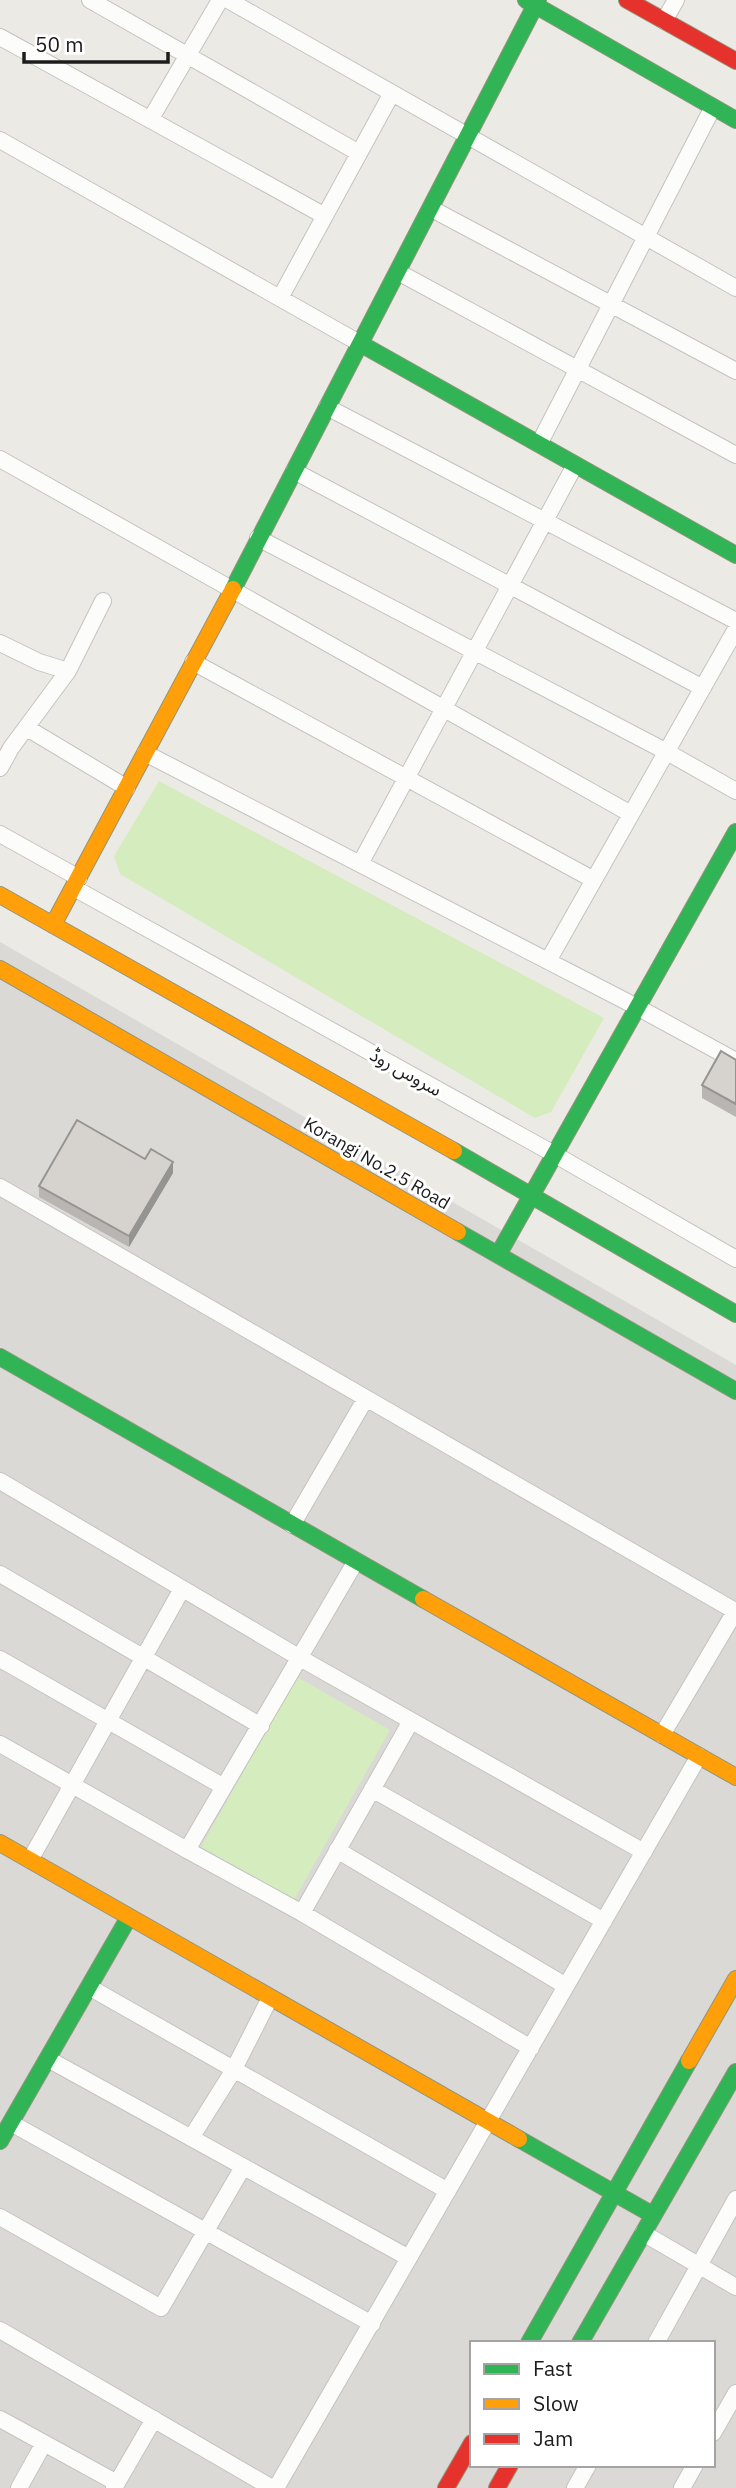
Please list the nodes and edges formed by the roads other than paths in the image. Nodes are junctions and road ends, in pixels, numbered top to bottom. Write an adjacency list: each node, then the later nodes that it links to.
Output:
1 (90, 0): 9 (street)
2 (220, 0): 9 (street)
3 (228, 0): 11 (street)
4 (627, 0): 7 (street)
5 (676, 0): 7 (street)
6 (533, 2): 12 (street); 15 (street)
7 (664, 21): 10 (street)
8 (0, 37): 13 (street)
9 (188, 56): 13 (street); 17 (street)
10 (736, 61)
11 (392, 93): 15 (street); 17 (street)
12 (713, 107): 14 (street); 20 (street)
13 (150, 120): 19 (street)
14 (736, 120)
15 (469, 137): 18 (street); 20 (street)
16 (0, 141): 23 (street)
17 (359, 153): 19 (street)
18 (432, 209): 21 (street); 24 (street)
19 (325, 216): 23 (street)
20 (646, 237): 22 (street); 24 (street)
21 (398, 272): 25 (street); 26 (street)
22 (736, 288)
23 (280, 298): 25 (street)
24 (611, 304): 26 (street); 27 (street)
25 (361, 344): 28 (street); 29 (street)
26 (577, 369): 29 (street); 30 (street)
27 (736, 372)
28 (327, 407): 33 (street); 34 (street)
29 (539, 444): 32 (street)
30 (736, 455)
31 (1, 462): 38 (street)
32 (575, 465): 34 (street); 36 (street)
33 (294, 471): 35 (street); 37 (street)
34 (545, 521): 37 (street); 40 (street)
35 (258, 538): 38 (street); 43 (street)
36 (736, 555)
37 (510, 586): 43 (street); 46 (street)
38 (233, 590): 44 (street); 47 (street)
39 (103, 601): 45 (street)
40 (736, 621)
41 (736, 629): 46 (street)
42 (0, 643): 45 (street)
43 (475, 651): 47 (street); 49 (street)
44 (193, 662): 50 (street); 52 (street)
45 (68, 671): 48 (street)
46 (703, 688): 49 (street)
47 (444, 709): 52 (street); 55 (street)
48 (27, 729): 51 (street); 53 (street)
49 (667, 752): 54 (street); 55 (street)
50 (145, 754): 53 (street); 58 (street)
51 (0, 768)
52 (407, 778): 58 (street); 59 (street)
53 (127, 788): 60 (street)
54 (736, 791)
55 (631, 814): 59 (street)
56 (736, 832): 65 (street)
57 (0, 834): 60 (street, سروس روڈ)
58 (360, 864): 63 (street)
59 (594, 880): 63 (street)
60 (77, 883): 62 (street); 67 (street, سروس روڈ)
61 (0, 895): 62 (street)
62 (53, 925): 69 (street)
63 (548, 961): 65 (street)
64 (0, 969): 70 (street, Korangi No.2.5 Road)
65 (638, 1007): 66 (street); 67 (street)
66 (733, 1053)
67 (554, 1154): 69 (street); 71 (street, سروس روڈ)
68 (0, 1187): 75 (street)
69 (531, 1195): 70 (street); 72 (street)
70 (498, 1255): 74 (street, Korangi No.2.5 Road)
71 (736, 1259)
72 (736, 1314)
73 (0, 1357): 77 (street)
74 (736, 1391)
75 (366, 1398): 77 (street); 81 (street)
76 (0, 1481): 80 (street)
77 (292, 1525): 78 (street)
78 (356, 1561): 83 (street); 88 (street)
79 (0, 1574): 82 (street)
80 (182, 1589): 82 (street); 83 (street)
81 (736, 1610): 88 (street)
82 (144, 1658): 85 (street); 87 (street)
83 (300, 1658): 86 (street); 87 (street)
84 (0, 1659): 85 (street)
85 (108, 1721): 92 (street); 93 (street)
86 (411, 1721): 94 (street); 98 (street)
87 (261, 1726): 93 (street)
88 (662, 1735): 90 (street)
89 (0, 1744): 92 (street)
90 (699, 1756): 91 (street); 98 (street)
91 (736, 1777)
92 (72, 1785): 96 (street); 99 (street)
93 (224, 1787): 96 (street)
94 (372, 1789): 97 (street); 102 (street)
95 (0, 1843): 99 (street)
96 (187, 1850): 100 (street)
97 (337, 1850): 100 (street); 104 (street)
98 (644, 1852): 102 (street)
99 (30, 1860): 101 (street)
100 (302, 1913): 107 (street)
101 (129, 1917): 105 (street); 106 (street)
102 (604, 1921): 104 (street)
103 (736, 1981): 117 (street)
104 (566, 1986): 107 (street)
105 (89, 1987): 108 (street); 109 (street)
106 (271, 1998): 109 (street); 111 (street)
107 (531, 2048): 111 (street)
108 (48, 2059): 112 (street); 113 (street)
109 (233, 2071): 113 (street); 116 (street)
110 (736, 2072): 119 (street)
111 (488, 2122): 116 (street); 117 (street)
112 (11, 2123): 114 (street); 121 (street)
113 (191, 2138): 115 (street)
114 (0, 2141)
115 (243, 2166): 121 (street); 123 (street)
116 (448, 2191): 123 (street)
117 (614, 2193): 119 (street); 128 (street)
118 (736, 2199): 124 (street)
119 (653, 2215): 122 (street)
120 (0, 2217): 121 (street)
121 (206, 2231): 126 (street)
122 (643, 2233): 124 (street); 129 (street)
123 (409, 2258): 126 (street)
124 (699, 2265): 125 (street); 130 (street)
125 (736, 2287)
126 (372, 2323): 144 (street)
127 (0, 2330): 133 (street)
128 (530, 2341)
129 (581, 2341)
130 (657, 2341)
131 (736, 2393): 134 (street)
132 (0, 2419): 136 (street)
133 (154, 2419): 141 (street); 144 (street)
134 (729, 2420): 135 (street)
135 (715, 2431)
136 (44, 2443): 141 (street); 143 (street)
137 (470, 2446): 145 (street)
138 (509, 2467): 146 (street)
139 (586, 2467): 147 (street)
140 (694, 2467): 142 (street)
141 (115, 2486)
142 (685, 2487)
143 (19, 2488)
144 (274, 2488)
145 (446, 2488)
146 (497, 2488)
147 (575, 2488)

